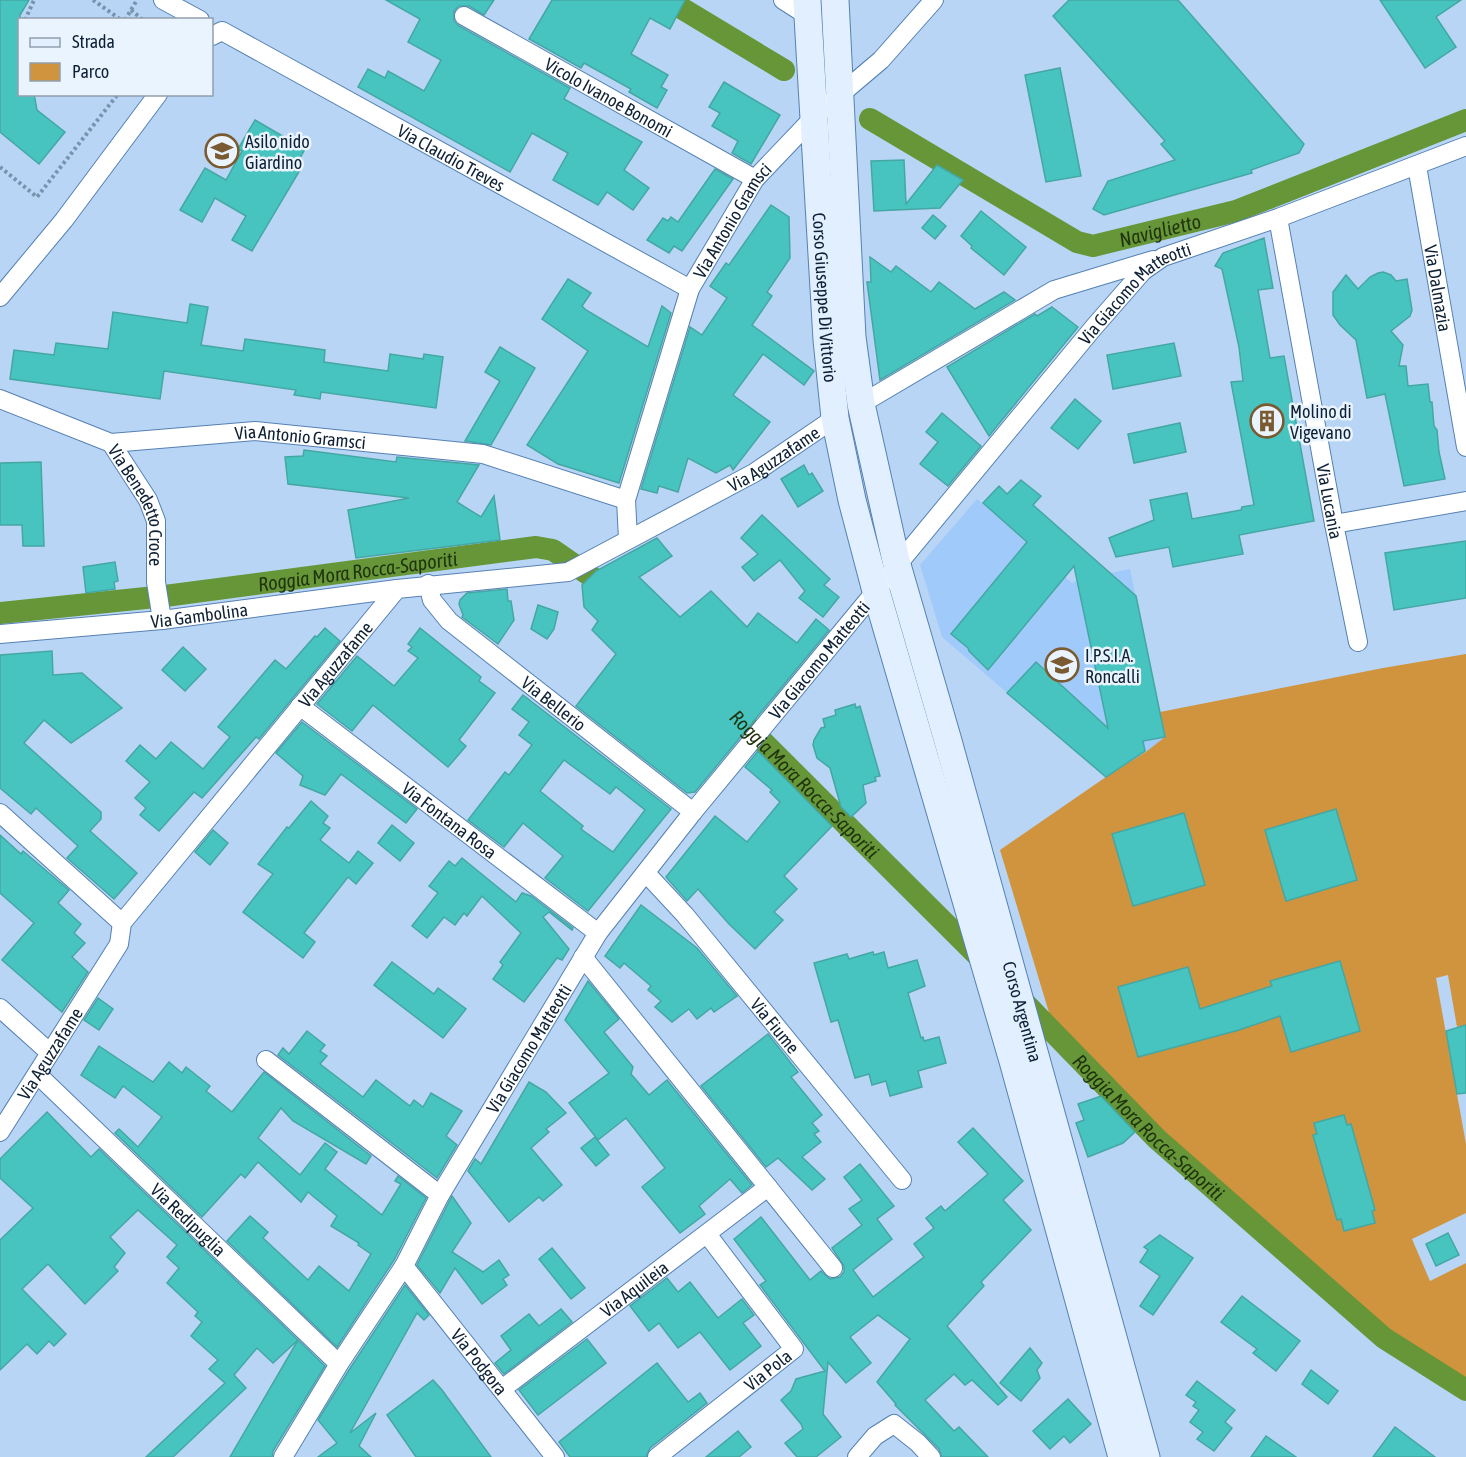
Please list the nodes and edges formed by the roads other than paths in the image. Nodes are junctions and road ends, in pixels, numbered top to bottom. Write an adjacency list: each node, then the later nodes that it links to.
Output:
1 (163, 0): 7 (street)
2 (783, 0): 5 (street)
3 (835, 0): 9 (main road, Corso Giuseppe Di Vittorio)
4 (934, 0): 9 (street, Via Antonio Gramsci)
5 (808, 8): 11 (main road, Corso Giuseppe Di Vittorio)
6 (464, 16): 14 (street, Vicolo Ivanoe Bonomi)
7 (196, 18)
8 (215, 31): 17 (street, Via Claudio Treves)
9 (841, 94): 11 (street, Via Antonio Gramsci); 20 (main road, Corso Giuseppe Di Vittorio)
10 (157, 96): 18 (street)
11 (814, 116): 14 (street, Via Antonio Gramsci); 21 (main road, Corso Giuseppe Di Vittorio)
12 (1466, 146): 13 (street, Via Giacomo Matteotti)
13 (1417, 166): 15 (street, Via Giacomo Matteotti); 23 (street, Via Dalmazia)
14 (755, 179): 17 (street, Via Antonio Gramsci)
15 (1278, 218): 16 (street, Via Giacomo Matteotti); 26 (street, Via Lucania)
16 (1163, 257): 20 (street); 28 (street, Via Giacomo Matteotti)
17 (690, 290): 24 (street, Via Antonio Gramsci)
18 (0, 297)
19 (0, 399): 22 (street, Via Benedetto Croce)
20 (861, 404): 28 (main road, Corso Giuseppe Di Vittorio)
21 (835, 418): 27 (street, Via Aguzzafame); 31 (main road, Corso Giuseppe Di Vittorio)
22 (111, 443): 24 (street, Via Antonio Gramsci); 32 (street, Via Benedetto Croce)
23 (1466, 447)
24 (626, 500): 27 (street, Via Antonio Gramsci)
25 (1466, 501): 26 (street)
26 (1334, 524): 34 (street, Via Lucania)
27 (628, 539): 29 (street, Via Aguzzafame)
28 (897, 565): 31 (street, Via Giacomo Matteotti); 61 (main road, Corso Argentina)
29 (428, 584): 30 (street, Via Aguzzafame); 36 (street, Via Bellerio)
30 (397, 589): 32 (street, Via Gambolina); 35 (street, Via Aguzzafame)
31 (876, 591): 36 (street, Via Giacomo Matteotti); 60 (main road, Corso Argentina)
32 (162, 621): 33 (street, Via Gambolina)
33 (0, 634)
34 (1358, 642)
35 (300, 706): 39 (street, Via Aguzzafame); 40 (street, Via Fontana Rosa)
36 (693, 812): 38 (street, Via Giacomo Matteotti)
37 (0, 813): 39 (street)
38 (646, 873): 40 (street, Via Giacomo Matteotti); 47 (street, Via Fiume)
39 (122, 923): 43 (street, Via Aguzzafame)
40 (598, 933): 41 (street, Via Giacomo Matteotti)
41 (584, 957): 48 (street); 49 (street, Via Giacomo Matteotti)
42 (0, 1008): 43 (street)
43 (49, 1052): 45 (street, Via Aguzzafame)
44 (266, 1060): 49 (street)
45 (38, 1074): 46 (street, Via Aguzzafame); 53 (street, Via Redipuglia)
46 (0, 1132)
47 (902, 1180)
48 (768, 1187): 50 (street, Via Aquileia); 52 (street)
49 (440, 1195): 51 (street, Via Giacomo Matteotti)
50 (707, 1234): 54 (street, Via Aquileia); 57 (street, Via Pola)
51 (404, 1266): 53 (street, Via Giacomo Matteotti); 54 (street, Via Podgora)
52 (833, 1268)
53 (339, 1364): 55 (street, Via Giacomo Matteotti)
54 (502, 1389): 56 (street, Via Podgora)
55 (283, 1457)
56 (555, 1457)
57 (657, 1457)
58 (857, 1457): 59 (street)
59 (931, 1457)
60 (1122, 1457)
61 (1146, 1457)

